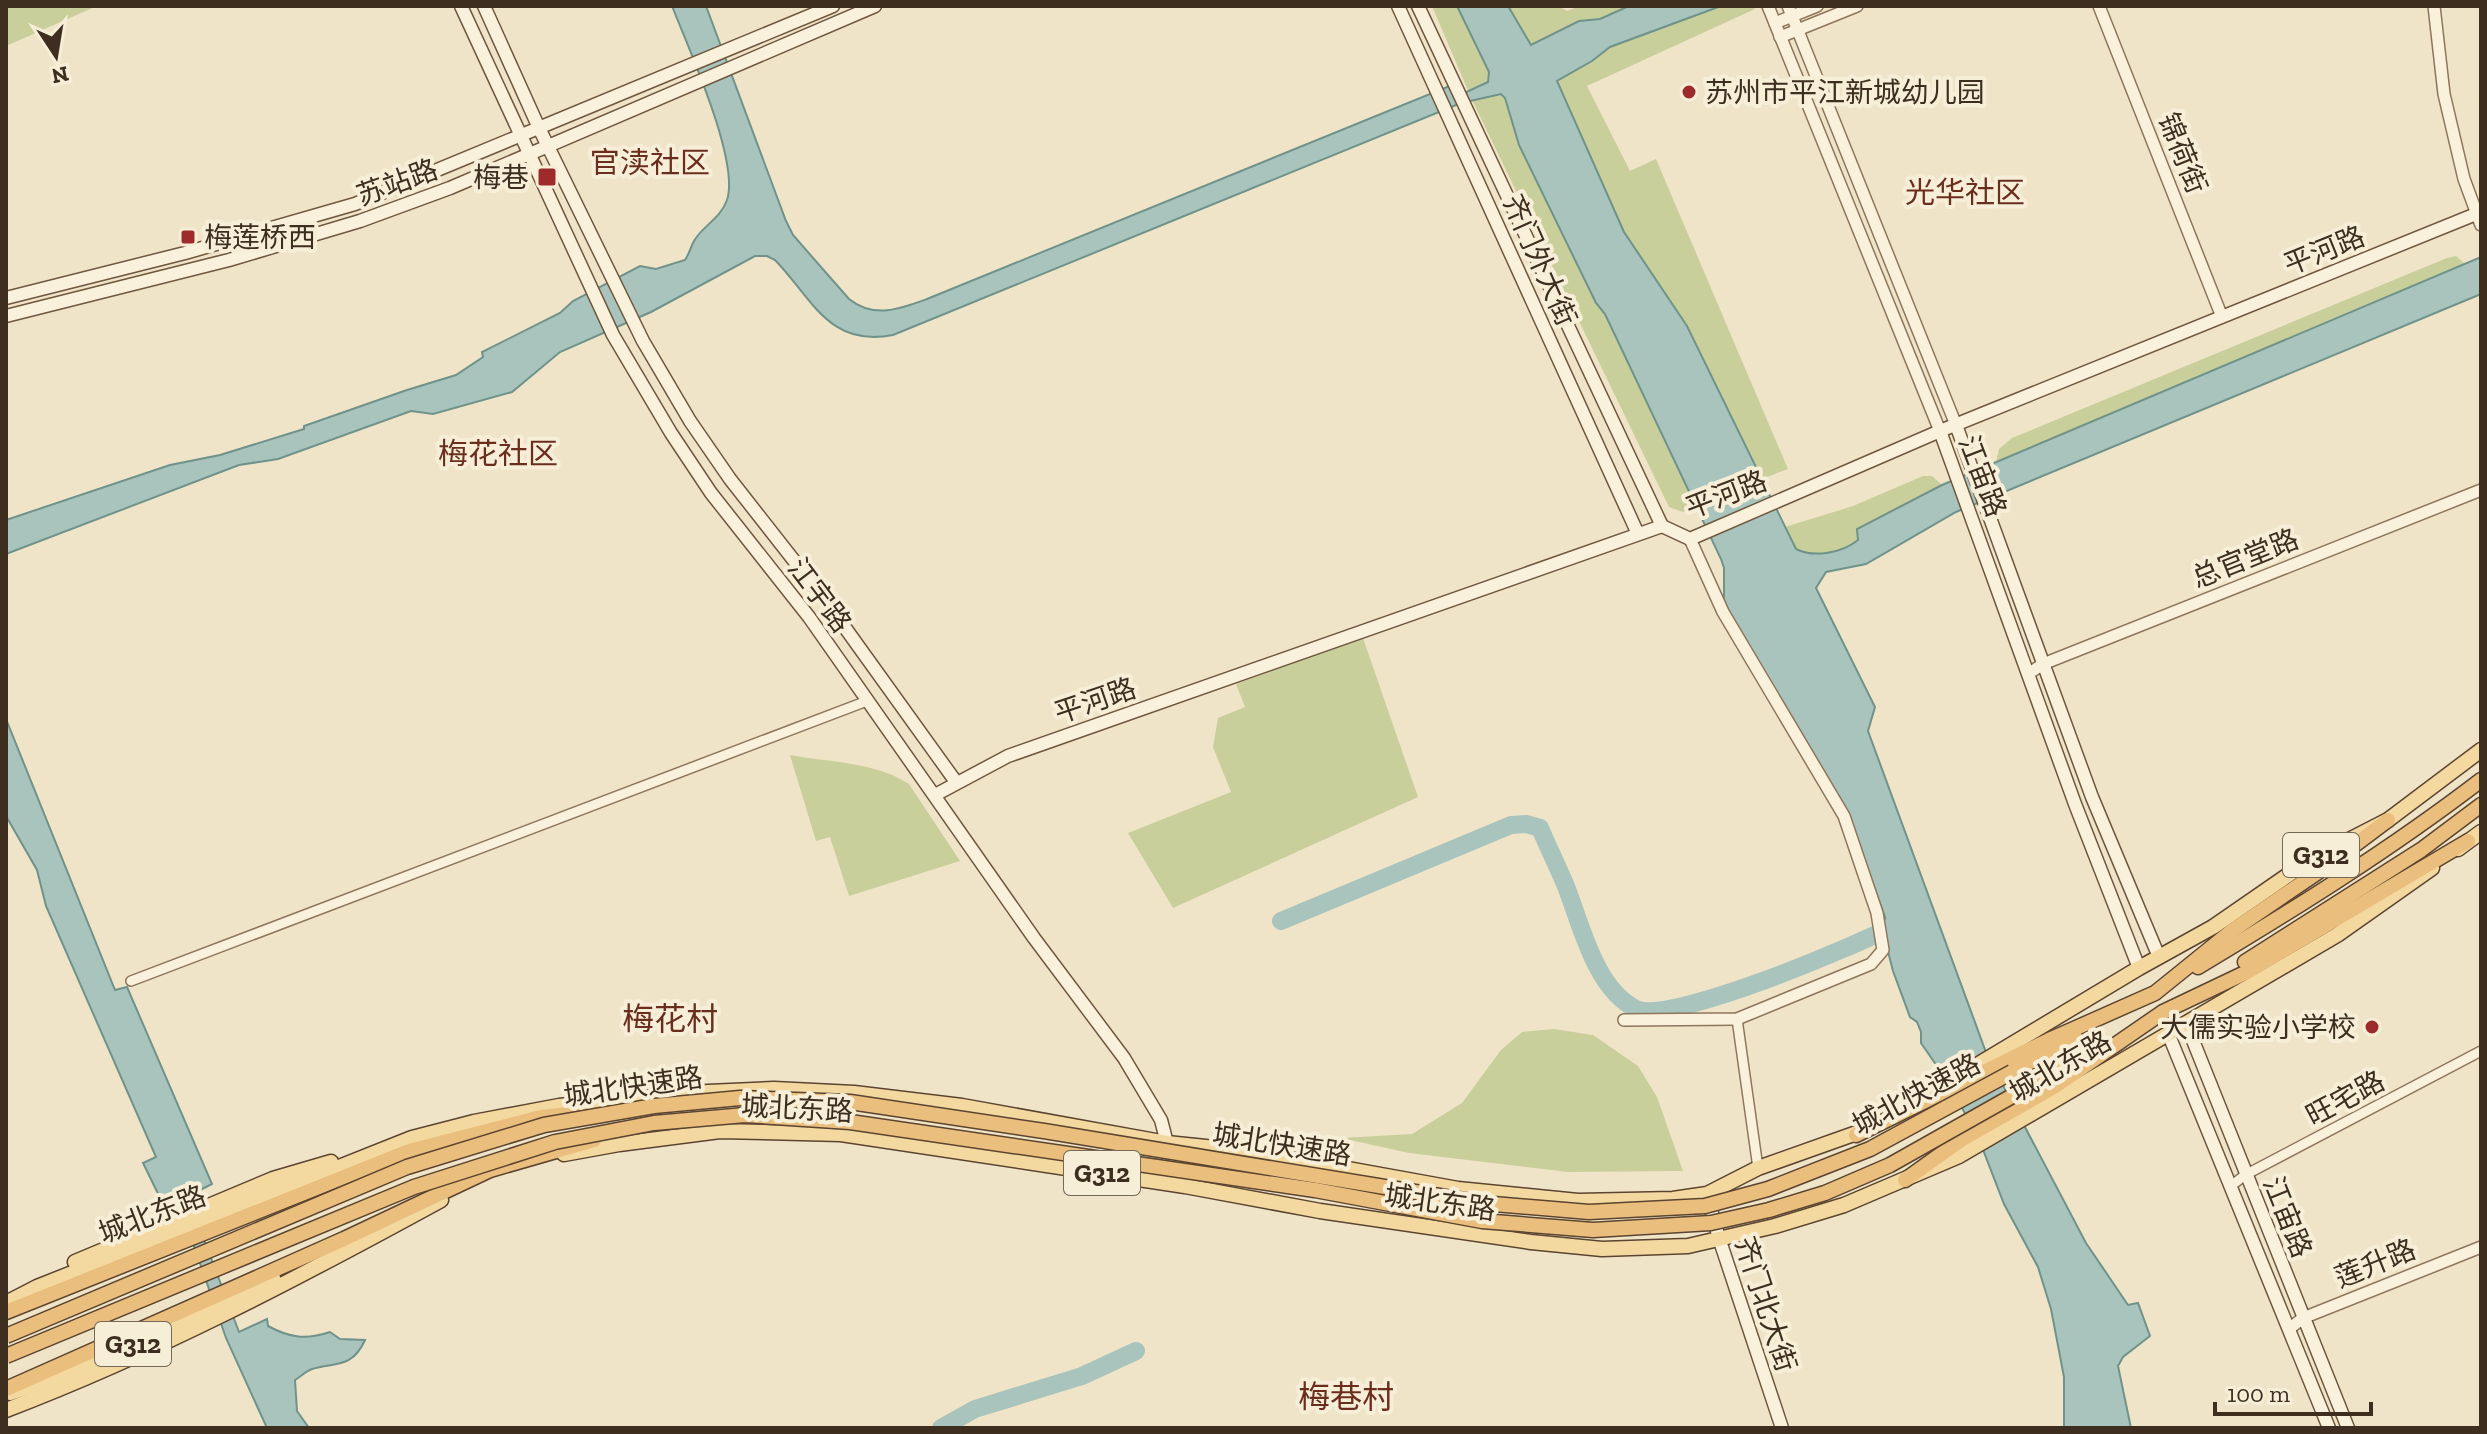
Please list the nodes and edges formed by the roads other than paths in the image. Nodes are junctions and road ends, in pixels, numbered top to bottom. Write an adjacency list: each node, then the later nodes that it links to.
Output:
1 (461, 6): 17 (main road, 江宇路)
2 (484, 6): 16 (main road, 江宇路)
3 (833, 6): 16 (main road, 苏站路)
4 (875, 6): 18 (main road, 苏站路)
5 (1398, 6): 28 (main road, 齐门外大街)
6 (1418, 6): 27 (main road, 齐门外大街)
7 (1768, 6): 13 (street, 江宙路)
8 (1817, 6): 12 (street)
9 (1857, 6): 14 (street)
10 (2099, 6): 23 (street, 锦荷街)
11 (2434, 6): 20 (street)
12 (1790, 11): 13 (street); 14 (street, 江宙路)
13 (1775, 23): 15 (street, 江宙路)
14 (1797, 30): 15 (street); 24 (street, 江宙路)
15 (1780, 37): 25 (street, 江宙路)
16 (539, 128): 17 (main road, 苏站路); 18 (main road, 江宇路)
17 (520, 137): 19 (main road, 江宇路); 21 (main road, 苏站路)
18 (548, 146): 19 (main road, 苏站路); 35 (main road, 江宇路)
19 (529, 155): 22 (main road, 苏站路); 32 (main road, 江宇路)
20 (2480, 217): 23 (main road, 平河路)
21 (6, 298)
22 (6, 316)
23 (2222, 317): 24 (main road, 平河路)
24 (1956, 425): 25 (main road, 平河路); 30 (main road, 江宙路)
25 (1940, 431): 29 (main road, 平河路); 31 (main road, 江宙路)
26 (2481, 490): 30 (street, 总官堂路)
27 (1662, 526): 28 (main road, 平河路); 29 (main road, 平河路)
28 (1638, 534): 35 (main road, 平河路)
29 (1690, 539): 46 (street)
30 (2043, 664): 31 (street, 总官堂路); 41 (main road, 江宙路)
31 (2028, 674): 42 (main road, 江宙路)
32 (867, 701): 36 (main road, 江宇路); 43 (street)
33 (2481, 750): 38 (main road, 城北东路 / G312)
34 (2481, 780): 44 (highway, 城北快速路)
35 (956, 782): 36 (main road, 平河路)
36 (935, 795): 55 (main road, 江宇路)
37 (2481, 805): 45 (highway, 城北快速路)
38 (2388, 820): 41 (main road, 城北东路 / G312); 44 (highway)
39 (2481, 832): 40 (main road, 城北东路 / G312)
40 (2468, 841): 45 (highway); 48 (main road, 城北东路 / G312)
41 (2159, 957): 42 (main road, 城北东路 / G312)
42 (2139, 968): 53 (main road, 城北东路 / G312)
43 (131, 981)
44 (2155, 993): 51 (highway, 城北快速路, bridge); 53 (highway)
45 (2163, 1012): 52 (highway, 城北快速路, bridge); 58 (highway)
46 (1737, 1019): 47 (street); 56 (street)
47 (1624, 1020)
48 (2186, 1023): 49 (main road, 城北东路 / G312); 57 (main road, 江宙路)
49 (2168, 1033): 58 (main road, 城北东路 / G312); 60 (main road, 江宙路)
50 (2481, 1051): 57 (street, 旺宅路)
51 (654, 1106): 67 (highway, bridge); 70 (highway, 城北快速路, bridge)
52 (654, 1123): 71 (highway, 城北快速路, bridge); 72 (highway, bridge)
53 (1856, 1135): 56 (main road, 城北东路 / G312)
54 (412, 1138): 55 (main road, 城北东路 / G312); 65 (main road); 66 (main road, 城北东路 / G312)
55 (1167, 1143): 59 (main road, 江宇路); 62 (main road, 城北东路 / G312)
56 (1758, 1168): 62 (main road, 城北东路 / G312)
57 (2245, 1175): 60 (street, 旺宅路); 68 (main road, 江宙路)
58 (1905, 1180): 63 (main road, 城北东路 / G312)
59 (1185, 1186): 61 (main road, 城北东路 / G312); 63 (main road, 城北东路 / G312)
60 (2231, 1186): 69 (main road, 江宙路)
61 (462, 1188): 72 (main road, 城北东路 / G312); 73 (main road)
62 (1707, 1194): 63 (main road, 齐门北大街)
63 (1719, 1238): 74 (main road, 齐门北大街)
64 (2481, 1247): 68 (street, 莲升路)
65 (6, 1292)
66 (6, 1303)
67 (6, 1312)
68 (2303, 1318): 69 (street, 莲升路); 76 (main road, 江宙路)
69 (2289, 1329): 75 (main road, 江宙路)
70 (6, 1336)
71 (6, 1356)
72 (6, 1392)
73 (6, 1410)
74 (1782, 1428)
75 (2329, 1428)
76 (2348, 1428)

